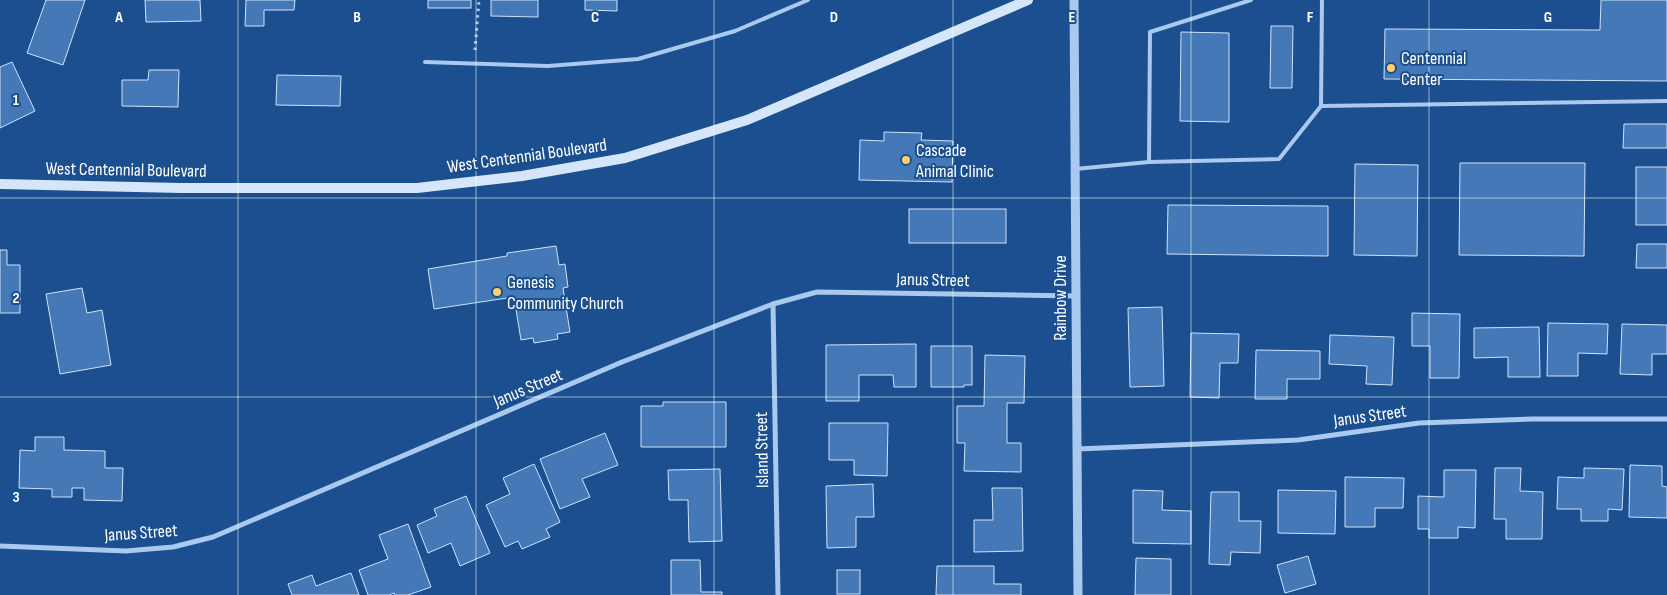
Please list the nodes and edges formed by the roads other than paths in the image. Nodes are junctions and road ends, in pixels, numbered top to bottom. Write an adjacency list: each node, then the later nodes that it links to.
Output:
1 (808, 0): 6 (lane)
2 (1028, 0): 11 (main road, West Centennial Boulevard)
3 (1074, 0): 10 (street, Rainbow Drive)
4 (1251, 0): 9 (lane)
5 (1322, 0): 8 (lane)
6 (425, 62)
7 (1667, 101): 8 (lane)
8 (1321, 106): 9 (lane)
9 (1149, 162): 10 (lane)
10 (1075, 169): 12 (street, Rainbow Drive)
11 (0, 184)
12 (1076, 296): 13 (street, Janus Street); 15 (street, Rainbow Drive)
13 (773, 304): 16 (street, Janus Street); 17 (street, Island Street)
14 (1667, 419): 15 (street, Janus Street)
15 (1077, 449): 18 (street, Rainbow Drive)
16 (0, 546)
17 (778, 595)
18 (1078, 595)

